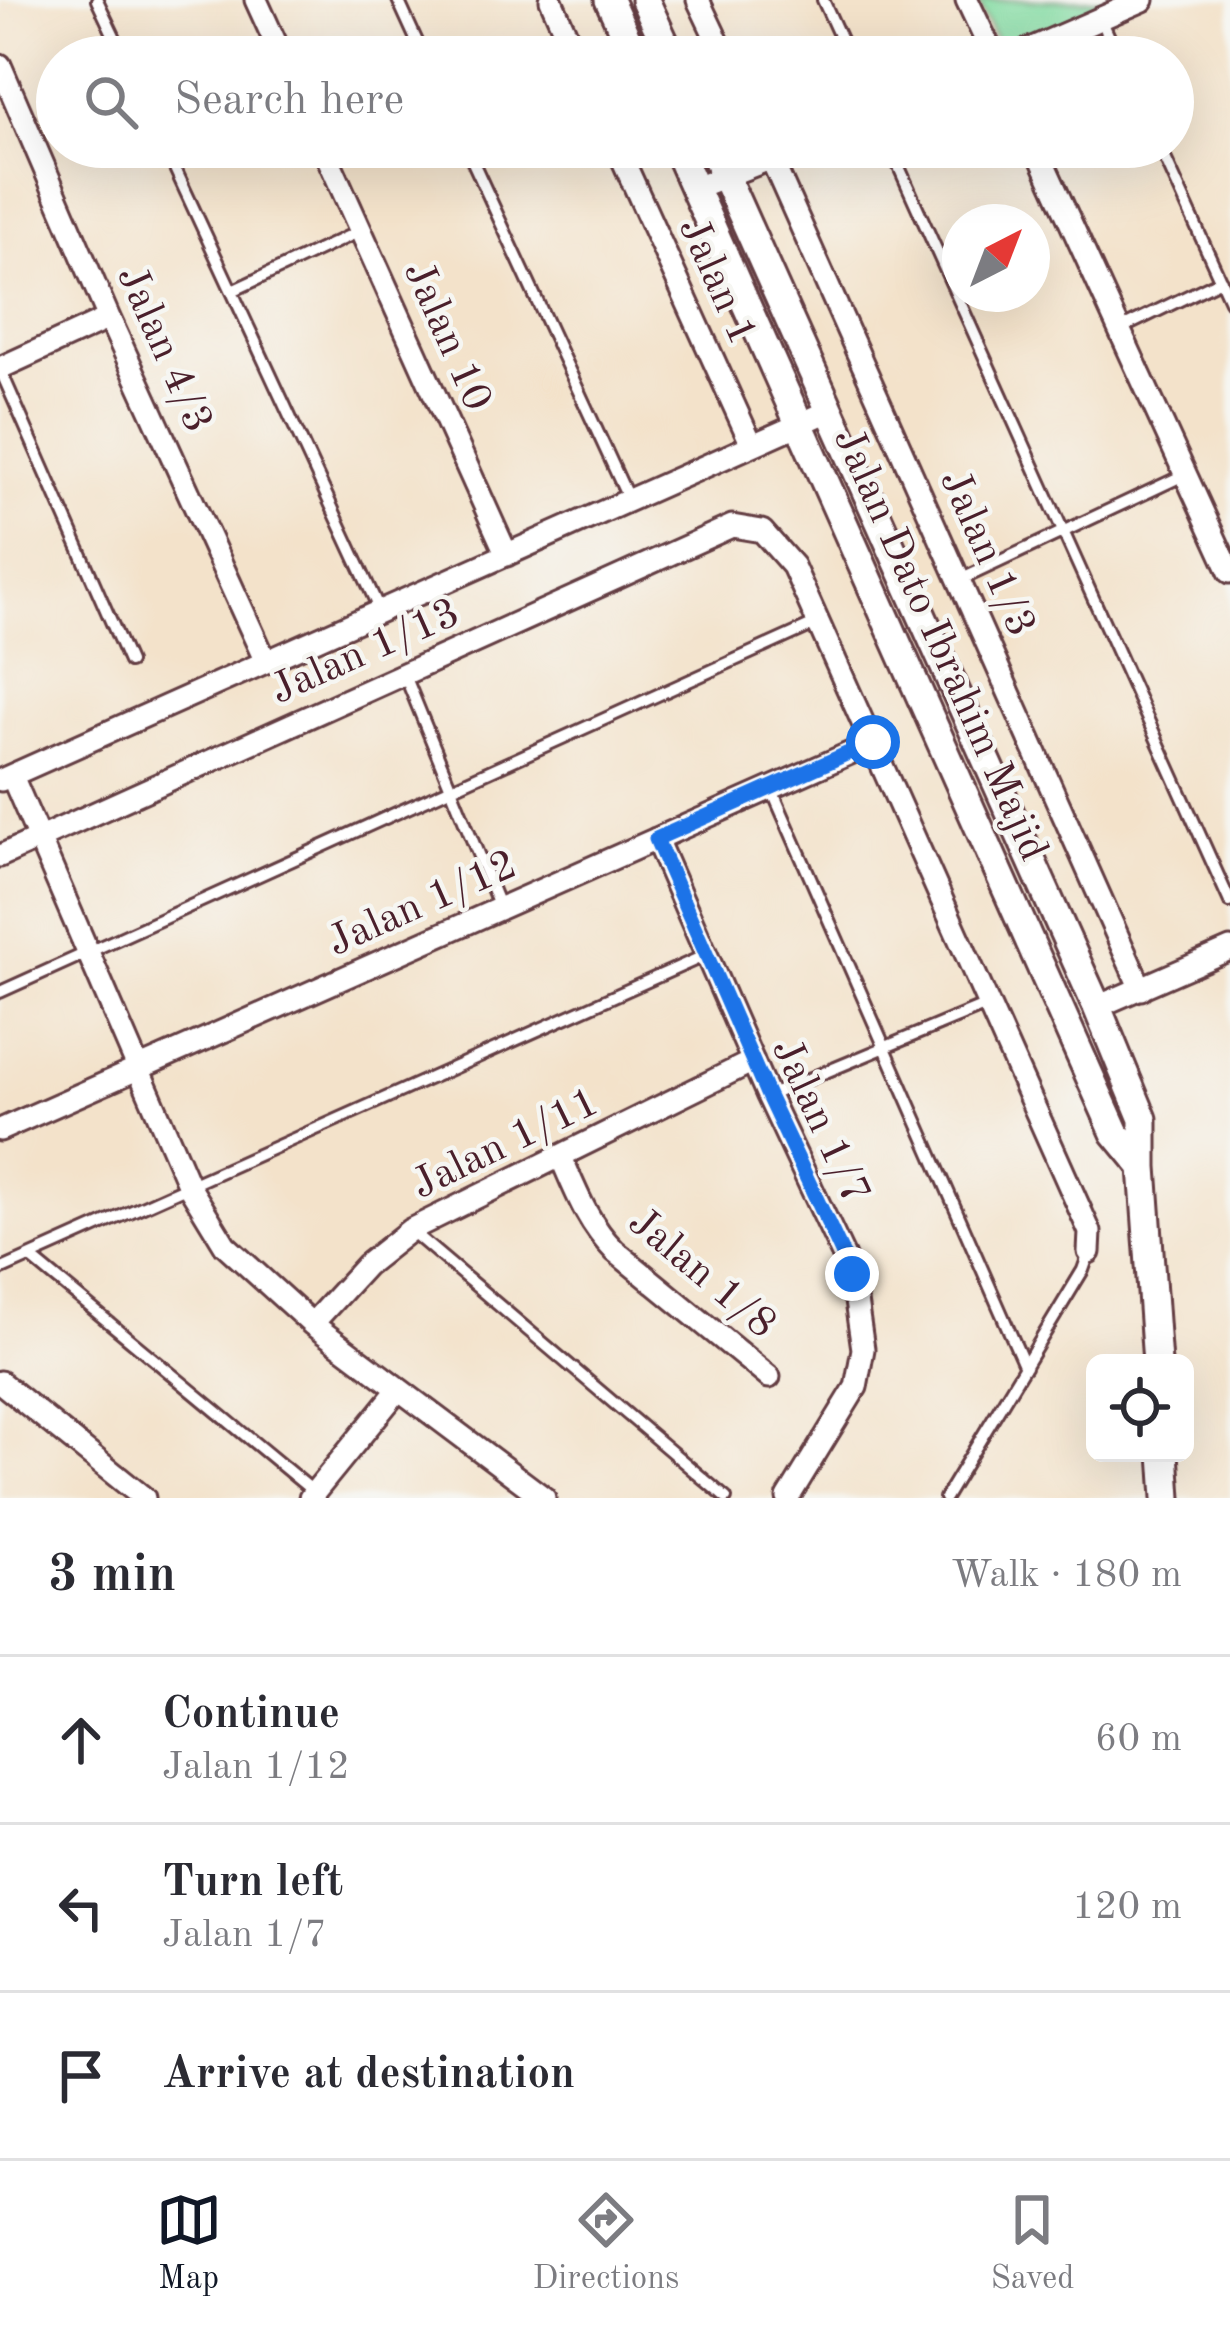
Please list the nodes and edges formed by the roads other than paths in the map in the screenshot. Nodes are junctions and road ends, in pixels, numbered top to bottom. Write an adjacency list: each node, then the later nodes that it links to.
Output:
1 (97, 0): 12 (lane)
2 (256, 0): 13 (street)
3 (398, 0): 14 (lane)
4 (550, 0): 15 (street)
5 (609, 0): 16 (street)
6 (645, 0): 17 (street)
7 (698, 0): 18 (street)
8 (823, 0): 19 (lane)
9 (968, 0): 20 (street)
10 (1142, 0): 11 (street)
11 (1101, 19): 21 (street); 22 (lane)
12 (114, 36)
13 (272, 36)
14 (414, 36)
15 (566, 36)
16 (625, 36)
17 (661, 36)
18 (714, 36)
19 (839, 36)
20 (984, 36)
21 (1061, 36)
22 (1109, 36)
23 (0, 65): 24 (street, Jalan 4/3)
24 (36, 149)
25 (44, 168): 43 (street, Jalan 4/3)
26 (175, 168): 41 (lane)
27 (332, 168): 39 (street, Jalan 10)
28 (476, 168): 50 (lane)
29 (627, 168): 48 (street, Jalan 1)
30 (686, 168): 38 (street, Jalan Dato Ibrahim Majid)
31 (721, 168): 37 (street, Jalan Dato Ibrahim Majid)
32 (743, 168): 37 (street)
33 (776, 168): 54 (street, Jalan 1/3)
34 (899, 168): 51 (lane)
35 (1046, 168): 44 (street)
36 (1169, 168): 40 (lane)
37 (726, 178): 38 (street); 46 (street, Jalan Dato Ibrahim Majid)
38 (695, 188): 47 (street, Jalan Dato Ibrahim Majid)
39 (361, 231): 41 (lane); 52 (street, Jalan 10)
40 (1220, 280): 42 (lane); 44 (lane)
41 (232, 291): 55 (lane)
42 (1230, 301)
43 (109, 318): 45 (street); 58 (street, Jalan 4/3)
44 (1120, 328): 49 (street)
45 (0, 369): 57 (lane)
46 (829, 411): 47 (street); 75 (street, Jalan Dato Ibrahim Majid)
47 (799, 424): 48 (street); 82 (street, Jalan Dato Ibrahim Majid)
48 (752, 445): 50 (street)
49 (1184, 475): 51 (lane); 53 (street)
50 (629, 500): 52 (street)
51 (1063, 532): 54 (lane); 67 (lane)
52 (507, 555): 55 (street)
53 (1230, 572)
54 (960, 580): 72 (street, Jalan 1/3)
55 (380, 611): 58 (street)
56 (819, 622): 59 (street, Jalan 1/13); 60 (street); 62 (lane)
57 (129, 662)
58 (266, 662): 61 (street)
59 (404, 674): 62 (lane); 64 (street, Jalan 1/13)
60 (873, 742): 63 (street, Jalan 1/12); 74 (street)
61 (6, 778): 64 (street)
62 (451, 788): 68 (lane); 70 (lane)
63 (771, 788): 65 (street, Jalan 1/12); 76 (lane)
64 (39, 837): 66 (street, Jalan 1/13); 70 (street)
65 (656, 839): 68 (street, Jalan 1/12); 71 (street, Jalan 1/7)
66 (0, 856)
67 (1230, 902)
68 (500, 908): 78 (street, Jalan 1/12)
69 (1230, 949): 72 (street)
70 (88, 952): 73 (lane); 78 (street)
71 (706, 956): 77 (street, Jalan 1/7); 83 (lane)
72 (1141, 989): 75 (street)
73 (0, 992)
74 (989, 1004): 76 (lane); 85 (street)
75 (1097, 1007): 82 (street, Jalan Dato Ibrahim Majid)
76 (885, 1048): 79 (lane); 90 (lane)
77 (753, 1061): 79 (street, Jalan 1/7); 81 (street, Jalan 1/11)
78 (137, 1070): 80 (street, Jalan 1/12); 83 (street)
79 (768, 1096): 99 (street, Jalan 1/7)
80 (0, 1130)
81 (561, 1157): 84 (street, Jalan 1/11); 91 (street, Jalan 1/8)
82 (1143, 1166): 89 (street, Jalan Dato Ibrahim Majid)
83 (189, 1186): 86 (lane); 88 (street)
84 (410, 1230): 88 (street, Jalan 1/11); 98 (lane)
85 (1089, 1252): 90 (lane)
86 (30, 1257): 87 (lane); 95 (lane)
87 (0, 1270)
88 (312, 1324): 93 (street)
89 (1156, 1354)
90 (1025, 1367): 100 (lane)
91 (769, 1376)
92 (0, 1382): 96 (street)
93 (398, 1390): 95 (street); 97 (street)
94 (1165, 1462): 101 (street)
95 (316, 1496)
96 (144, 1498)
97 (544, 1498)
98 (726, 1498)
99 (788, 1498)
100 (945, 1498)
101 (1167, 1498)

